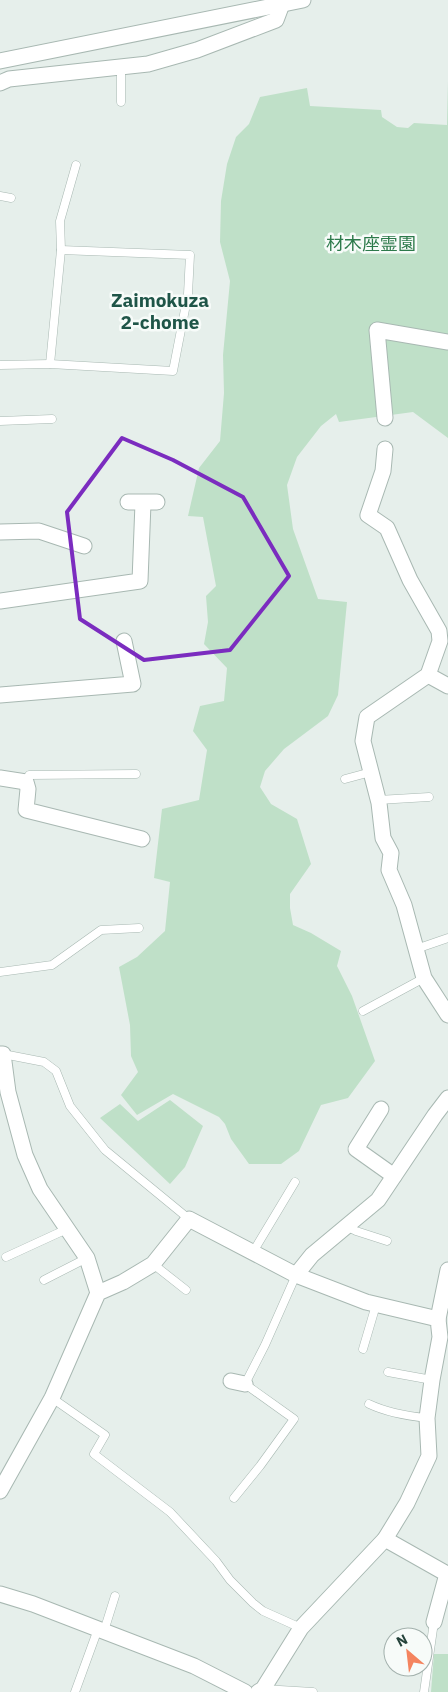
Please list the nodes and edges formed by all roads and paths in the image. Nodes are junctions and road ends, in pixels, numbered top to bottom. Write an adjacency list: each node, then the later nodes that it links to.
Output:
1 (303, 0): 2 (street)
2 (282, 4): 3 (street); 4 (street)
3 (0, 61)
4 (120, 68): 5 (street); 6 (lane)
5 (0, 83)
6 (121, 102)
7 (76, 165): 10 (lane)
8 (0, 196): 9 (lane)
9 (11, 198)
10 (61, 250): 12 (lane); 12 (lane)
11 (448, 342): 14 (street)
12 (50, 364): 13 (lane)
13 (0, 365)
14 (385, 418)
15 (52, 419): 16 (lane)
16 (0, 420)
17 (385, 449): 23 (street)
18 (128, 502): 21 (street)
19 (0, 532): 20 (street)
20 (84, 546)
21 (0, 601)
22 (124, 641): 25 (street)
23 (428, 675): 24 (street); 26 (street)
24 (448, 686)
25 (0, 695)
26 (371, 772): 29 (lane); 32 (street)
27 (136, 774): 30 (lane)
28 (0, 778): 30 (street)
29 (345, 779)
30 (26, 782): 33 (street)
31 (428, 797): 32 (lane)
32 (378, 800): 36 (street)
33 (142, 839)
34 (139, 928): 37 (lane)
35 (448, 938): 36 (lane)
36 (416, 949): 38 (street)
37 (0, 972)
38 (424, 978): 39 (lane); 40 (street)
39 (363, 1011)
40 (448, 1015)
41 (1, 1054): 46 (lane); 48 (street)
42 (448, 1098): 44 (street)
43 (381, 1109): 44 (street)
44 (394, 1176): 47 (street)
45 (295, 1182): 50 (lane)
46 (189, 1219): 50 (street); 53 (street)
47 (346, 1226): 49 (lane); 55 (street)
48 (67, 1229): 51 (lane); 52 (street)
49 (387, 1241)
50 (253, 1252): 55 (street)
51 (6, 1257)
52 (87, 1258): 56 (lane); 58 (street)
53 (153, 1264): 57 (lane); 58 (street)
54 (448, 1270): 60 (street)
55 (296, 1275): 59 (street); 69 (lane)
56 (44, 1280)
57 (186, 1290)
58 (98, 1292): 65 (street)
59 (376, 1304): 60 (street); 62 (lane)
60 (438, 1319): 61 (street)
61 (444, 1338): 64 (street)
62 (363, 1349)
63 (388, 1372): 64 (lane)
64 (432, 1380): 67 (street)
65 (52, 1398): 68 (street); 74 (lane)
66 (369, 1404): 67 (lane)
67 (427, 1418): 70 (street)
68 (0, 1490)
69 (234, 1498)
70 (385, 1539): 73 (street); 74 (street)
71 (0, 1594): 75 (street)
72 (115, 1596): 75 (lane)
73 (434, 1622): 80 (lane)
74 (300, 1628): 77 (street)
75 (101, 1630): 76 (street); 78 (lane)
76 (238, 1690)
77 (260, 1690): 79 (lane)
78 (76, 1692)
79 (313, 1692)
80 (424, 1692)

